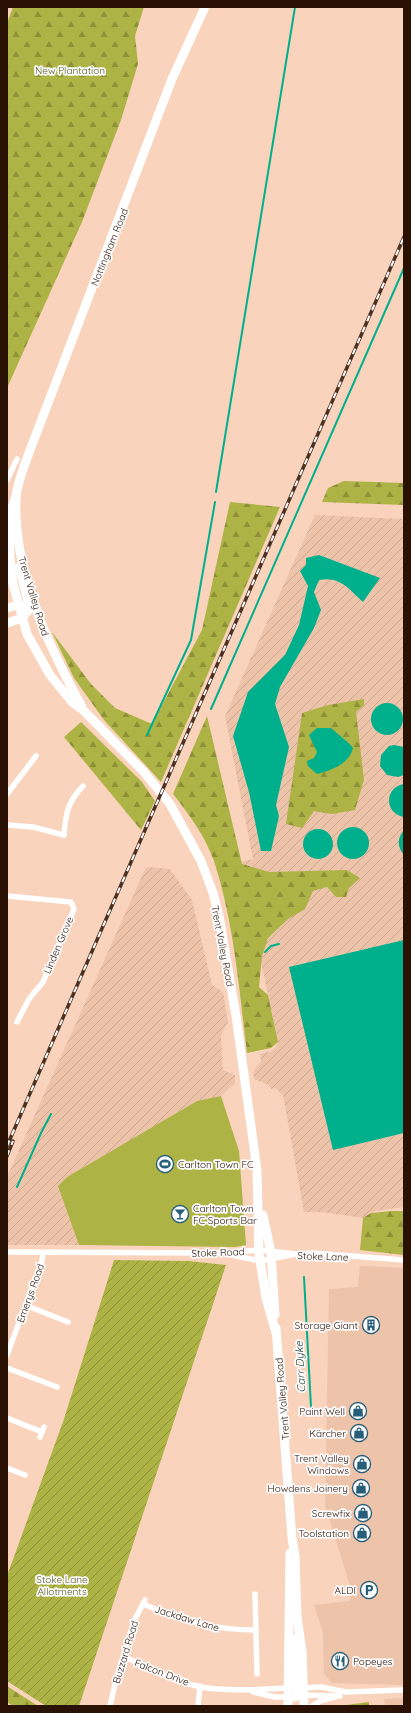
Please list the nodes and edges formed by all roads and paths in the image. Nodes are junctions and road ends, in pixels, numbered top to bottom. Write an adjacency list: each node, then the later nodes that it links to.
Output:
1 (205, 7): 4 (main road, Nottingham Road)
2 (17, 459): 3 (street)
3 (7, 480)
4 (17, 493): 5 (main road, Trent Valley Road); 6 (main road, Trent Valley Road)
5 (20, 550): 8 (main road); 9 (main road, Trent Valley Road)
6 (18, 605): 7 (main road); 8 (main road); 10 (main road, Trent Valley Road)
7 (7, 608)
8 (30, 608): 9 (main road); 10 (main road)
9 (38, 615): 12 (main road, Trent Valley Road)
10 (22, 618): 11 (main road); 12 (main road, Trent Valley Road)
11 (7, 623)
12 (84, 711): 19 (main road, Trent Valley Road)
13 (36, 756): 15 (street)
14 (83, 786): 16 (street)
15 (7, 794)
16 (7, 825)
17 (7, 896): 18 (street, Linden Grove)
18 (17, 1022)
19 (259, 1198): 20 (main road, Trent Valley Road); 21 (main road, Trent Valley Road)
20 (259, 1250): 21 (street, Stoke Road); 24 (street, Stoke Road); 28 (main road, Trent Valley Road)
21 (270, 1250): 25 (street, Stoke Road); 26 (main road, Trent Valley Road)
22 (7, 1252): 23 (street)
23 (43, 1253): 24 (street, Stoke Road); 29 (street, Emerys Road)
24 (219, 1253): 28 (street, Stoke Lane)
25 (296, 1254): 26 (street, Stoke Lane); 27 (street, Stoke Lane)
26 (272, 1260): 28 (street, Stoke Lane); 31 (main road, Trent Valley Road)
27 (404, 1260)
28 (260, 1261): 31 (main road, Trent Valley Road)
29 (25, 1305): 30 (street); 32 (street, Emerys Road)
30 (68, 1322)
31 (276, 1333): 39 (main road, Trent Valley Road)
32 (7, 1354)
33 (7, 1368): 34 (street)
34 (57, 1387)
35 (7, 1418): 36 (street)
36 (42, 1432)
37 (7, 1468): 38 (street)
38 (25, 1475)
39 (292, 1538): 49 (main road, Trent Valley Road); 49 (main road, Trent Valley Road)
40 (255, 1594): 42 (street)
41 (144, 1602): 42 (street, Jackdaw Lane); 43 (street, Buzzard Road)
42 (256, 1630): 44 (street)
43 (124, 1658): 45 (street, Falcon Drive); 51 (street, Buzzard Road)
44 (257, 1674)
45 (200, 1686): 47 (street, Falcon Drive); 52 (street)
46 (404, 1690): 48 (street)
47 (249, 1691): 49 (street, Falcon Drive); 49 (street, Falcon Drive)
48 (346, 1692): 49 (street); 50 (street)
49 (295, 1696): 50 (street); 53 (main road, Trent Valley Road)
50 (340, 1696): 54 (street)
51 (110, 1706)
52 (198, 1706)
53 (304, 1706)
54 (312, 1706)

